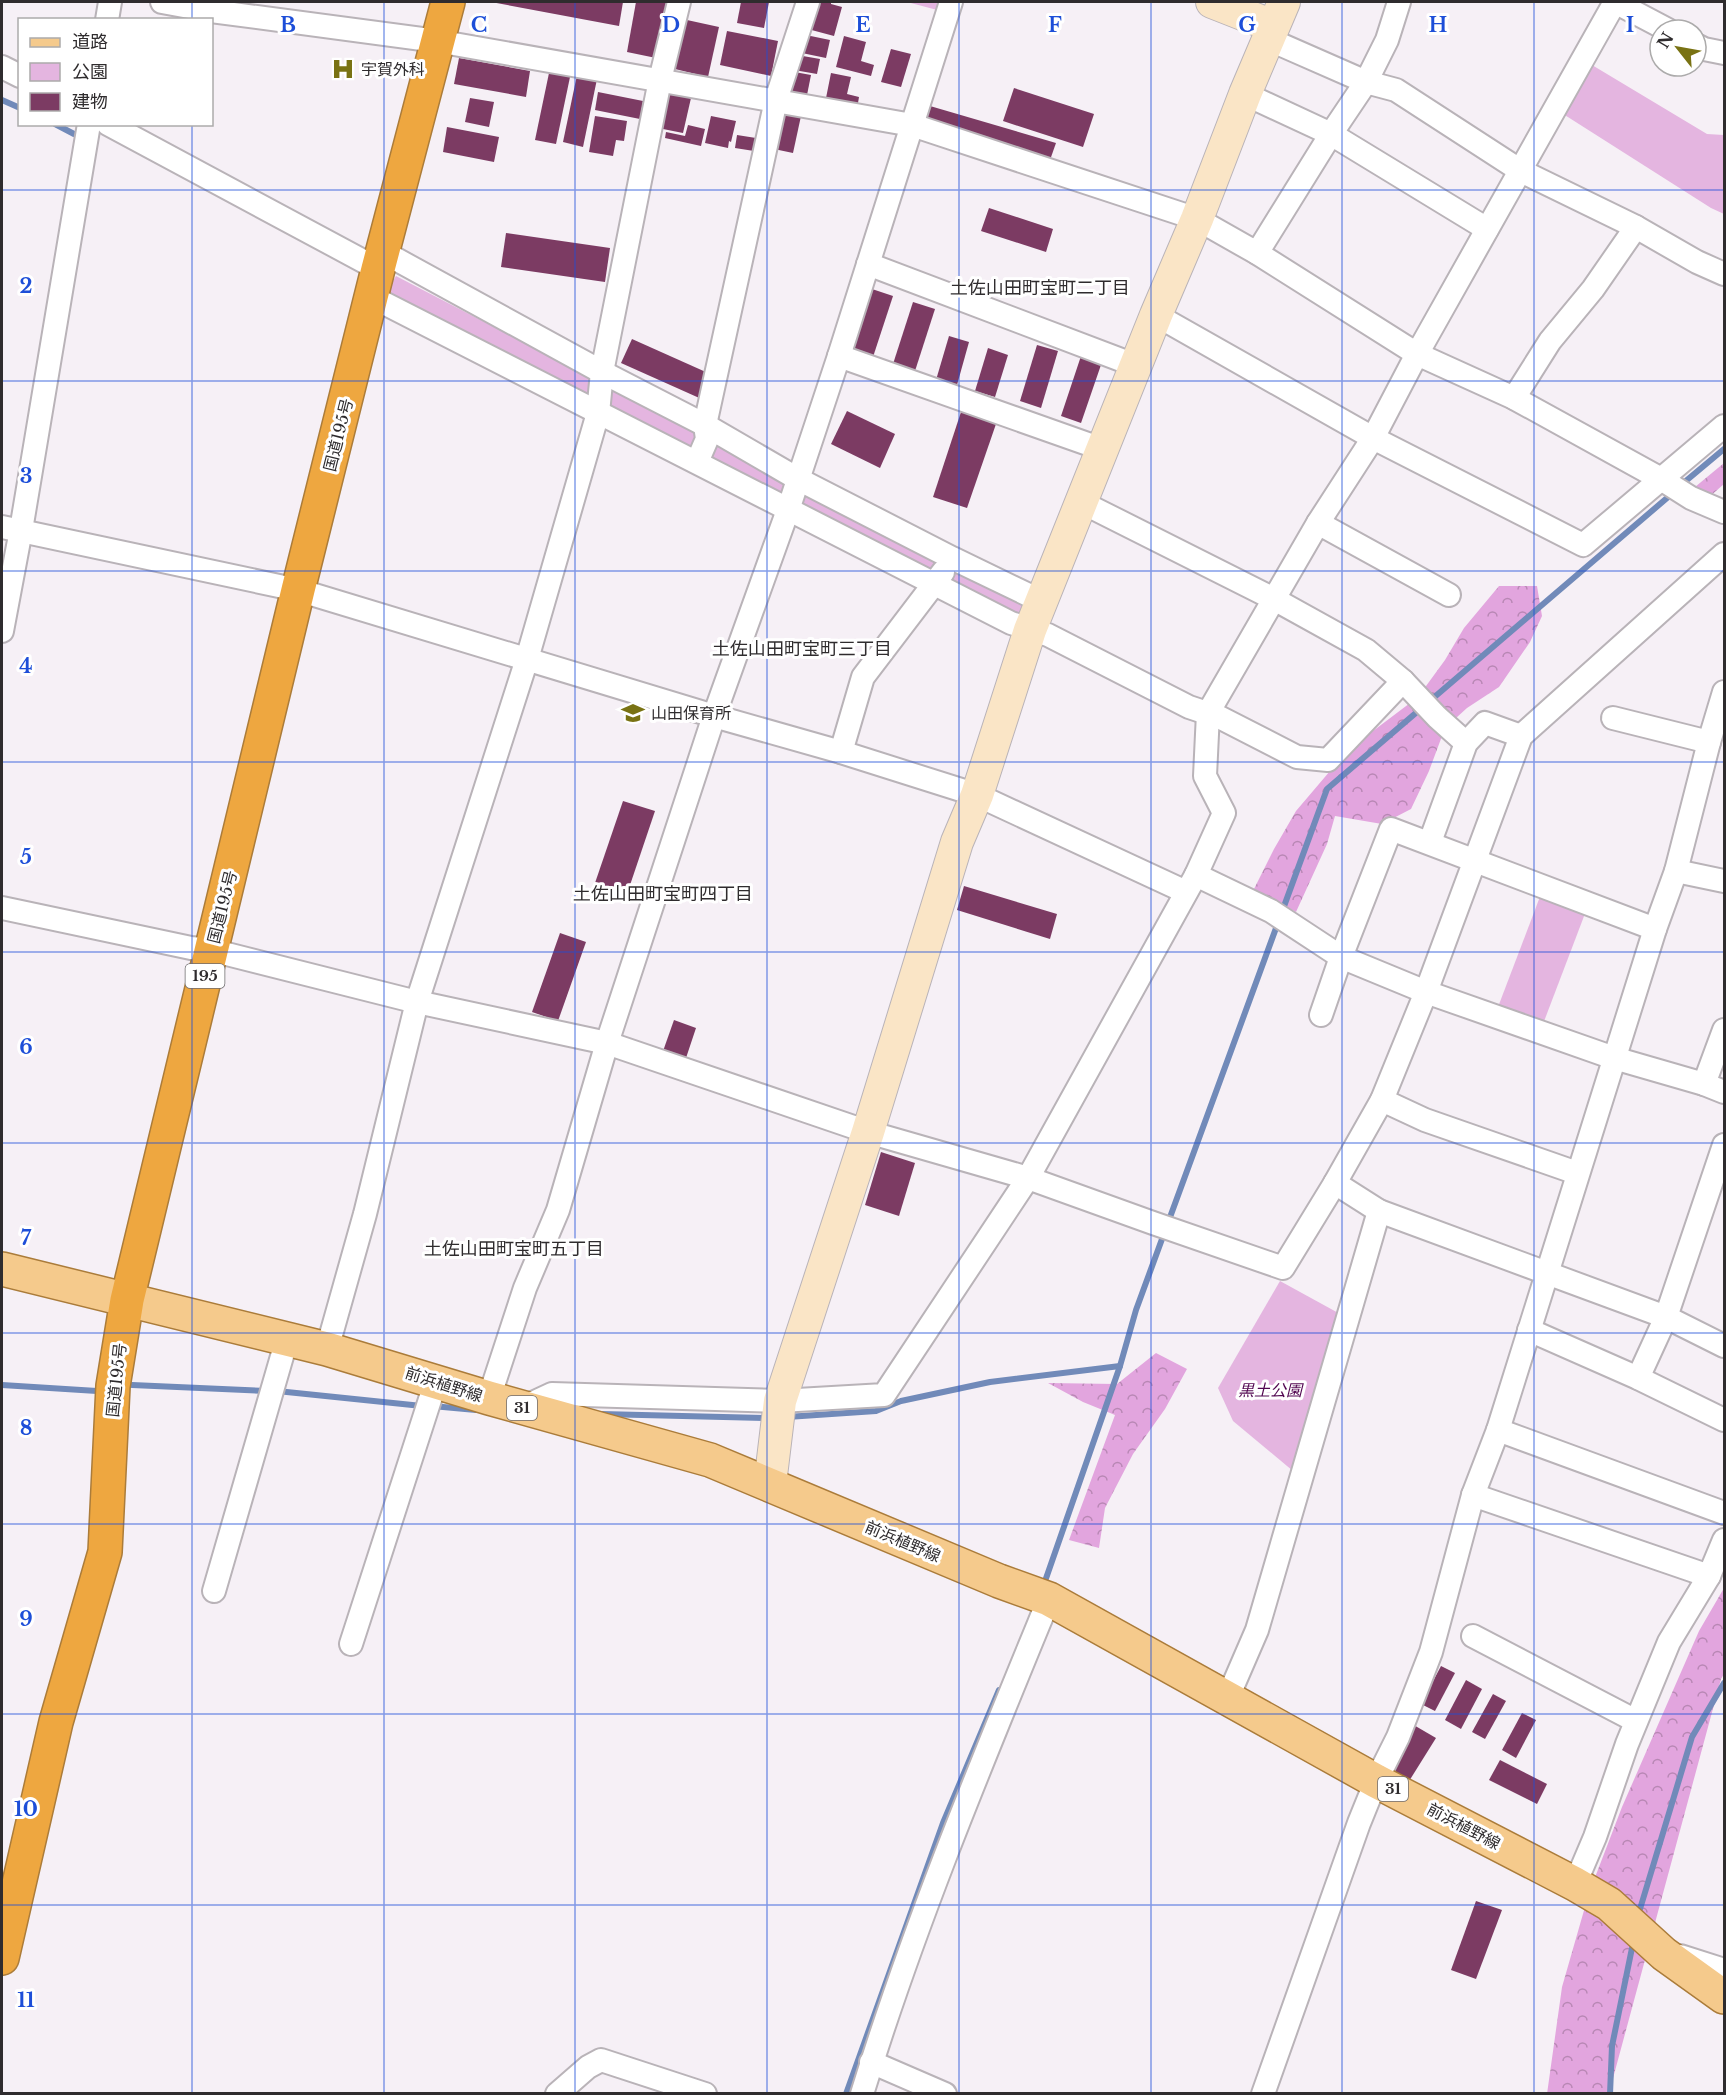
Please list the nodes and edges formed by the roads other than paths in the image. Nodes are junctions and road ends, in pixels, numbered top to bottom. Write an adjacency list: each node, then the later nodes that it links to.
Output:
1 (110, 2): 10 (street)
2 (162, 2): 13 (street)
3 (448, 2): 13 (highway, 国道195号 / 195)
4 (679, 2): 18 (street)
5 (808, 2): 21 (street)
6 (951, 2): 22 (street)
7 (1212, 2): 12 (street)
8 (1399, 2): 19 (street)
9 (1615, 2): 11 (street); 26 (street)
10 (107, 18)
11 (1648, 19)
12 (1275, 22): 19 (street); 20 (street)
13 (437, 41): 18 (street); 32 (highway, 国道195号 / 195)
14 (1708, 50): 15 (street)
15 (1725, 53)
16 (2, 66): 17 (street)
17 (18, 75)
18 (660, 80): 21 (street); 38 (street)
19 (1366, 82): 25 (street); 26 (street)
20 (1245, 94): 25 (street); 27 (street)
21 (776, 100): 22 (street); 41 (street)
22 (912, 125): 27 (street); 31 (street)
23 (89, 126): 52 (street)
24 (112, 126): 32 (street)
25 (1331, 134): 29 (street); 30 (street)
26 (1521, 171): 28 (street); 29 (street)
27 (1197, 219): 30 (street); 34 (street)
28 (1636, 227): 33 (street); 39 (street)
29 (1487, 229): 35 (street)
30 (1257, 253): 35 (street)
31 (868, 264): 36 (street); 37 (street)
32 (378, 273): 38 (street); 40 (street); 56 (highway, 国道195号 / 195)
33 (1725, 274)
34 (1156, 315): 37 (street); 43 (street)
35 (1417, 354): 39 (street); 43 (street)
36 (839, 356): 44 (street); 46 (street)
37 (1137, 366): 44 (street)
38 (602, 372): 40 (street); 41 (street)
39 (1514, 398): 47 (street)
40 (598, 413): 45 (street); 62 (street)
41 (705, 425): 45 (street); 46 (street)
42 (1725, 426): 47 (street)
43 (1373, 438): 47 (street); 51 (street)
44 (1102, 449): 48 (street)
45 (697, 462): 49 (street)
46 (798, 479): 49 (street); 54 (street)
47 (1665, 482): 50 (street)
48 (1081, 502): 58 (street); 59 (street)
49 (788, 510): 55 (street); 66 (street)
50 (1725, 512)
51 (1318, 523): 57 (street); 58 (street)
52 (11, 529): 56 (street); 61 (street)
53 (1725, 554): 68 (street)
54 (952, 558): 55 (street); 59 (street)
55 (935, 583): 60 (street); 71 (street)
56 (298, 590): 62 (street); 80 (highway, 国道195号 / 195)
57 (1449, 595)
58 (1274, 599): 63 (street); 65 (street)
59 (1041, 601): 60 (street)
60 (1030, 630): 65 (street); 72 (street)
61 (2, 631)
62 (527, 659): 66 (street); 83 (street)
63 (1403, 681): 65 (street); 70 (street)
64 (1725, 692): 69 (street)
65 (1208, 713): 77 (street)
66 (714, 716): 71 (street); 86 (street)
67 (1613, 717): 69 (street)
68 (1521, 736): 70 (street); 74 (street)
69 (1709, 742): 75 (street)
70 (1466, 743): 73 (street)
71 (841, 752): 72 (street)
72 (977, 795): 77 (street); 90 (street)
73 (1430, 842): 74 (street); 81 (street)
74 (1476, 860): 79 (street); 82 (street)
75 (1676, 871): 76 (street); 79 (street)
76 (1725, 881)
77 (1191, 883): 81 (street); 93 (street)
78 (2, 908): 80 (street)
79 (1655, 928): 87 (street)
80 (211, 950): 83 (street); 98 (highway, 国道195号 / 195)
81 (1341, 957): 82 (street); 84 (street)
82 (1426, 992): 87 (street); 89 (street)
83 (417, 1002): 86 (street); 103 (street)
84 (1321, 1015)
85 (1725, 1030): 88 (street)
86 (607, 1043): 90 (street); 106 (street)
87 (1614, 1058): 88 (street); 92 (street)
88 (1714, 1088)
89 (1382, 1100): 92 (street); 94 (street)
90 (868, 1132): 93 (street); 108 (street)
91 (1725, 1145): 99 (street)
92 (1577, 1173): 97 (street)
93 (1028, 1178): 94 (street); 108 (street)
94 (1335, 1183): 95 (street)
95 (1379, 1211): 97 (street); 120 (street)
96 (2, 1269): 98 (main road, 前浜植野線 / 31)
97 (1547, 1274): 99 (street); 100 (street)
98 (127, 1300): 101 (main road, 前浜植野線 / 31); 125 (highway, 国道195号 / 195)
99 (1666, 1317): 102 (street); 104 (street)
100 (1529, 1330): 104 (street); 110 (street)
101 (287, 1339): 103 (main road, 前浜植野線 / 31); 116 (street)
102 (1725, 1346)
103 (327, 1349): 105 (main road, 前浜植野線 / 31)
104 (1638, 1378): 109 (street)
105 (432, 1398): 106 (main road, 前浜植野線 / 31); 119 (street)
106 (489, 1398): 107 (main road, 前浜植野線 / 31)
107 (522, 1408): 108 (street); 111 (main road, 前浜植野線 / 31)
108 (779, 1413): 111 (street)
109 (1725, 1420)
110 (1498, 1430): 112 (street); 113 (street)
111 (770, 1484): 117 (main road, 前浜植野線 / 31)
112 (1473, 1495): 115 (street); 122 (street)
113 (1725, 1513)
114 (1725, 1540): 115 (street)
115 (1709, 1576): 121 (street)
116 (214, 1591)
117 (1039, 1595): 120 (main road, 前浜植野線 / 31); 128 (street)
118 (1473, 1636): 121 (street)
119 (351, 1644)
120 (1228, 1697): 122 (main road, 前浜植野線 / 31)
121 (1636, 1721): 123 (street)
122 (1376, 1780): 123 (main road, 前浜植野線 / 31); 133 (street)
123 (1575, 1884): 124 (main road, 前浜植野線 / 31)
124 (1664, 1954): 126 (street); 127 (main road, 前浜植野線 / 31)
125 (2, 1958)
126 (1725, 1970)
127 (1725, 1997)
128 (872, 2062): 131 (street); 132 (street)
129 (557, 2094): 130 (street)
130 (705, 2094)
131 (862, 2094)
132 (945, 2094)
133 (1263, 2094)

